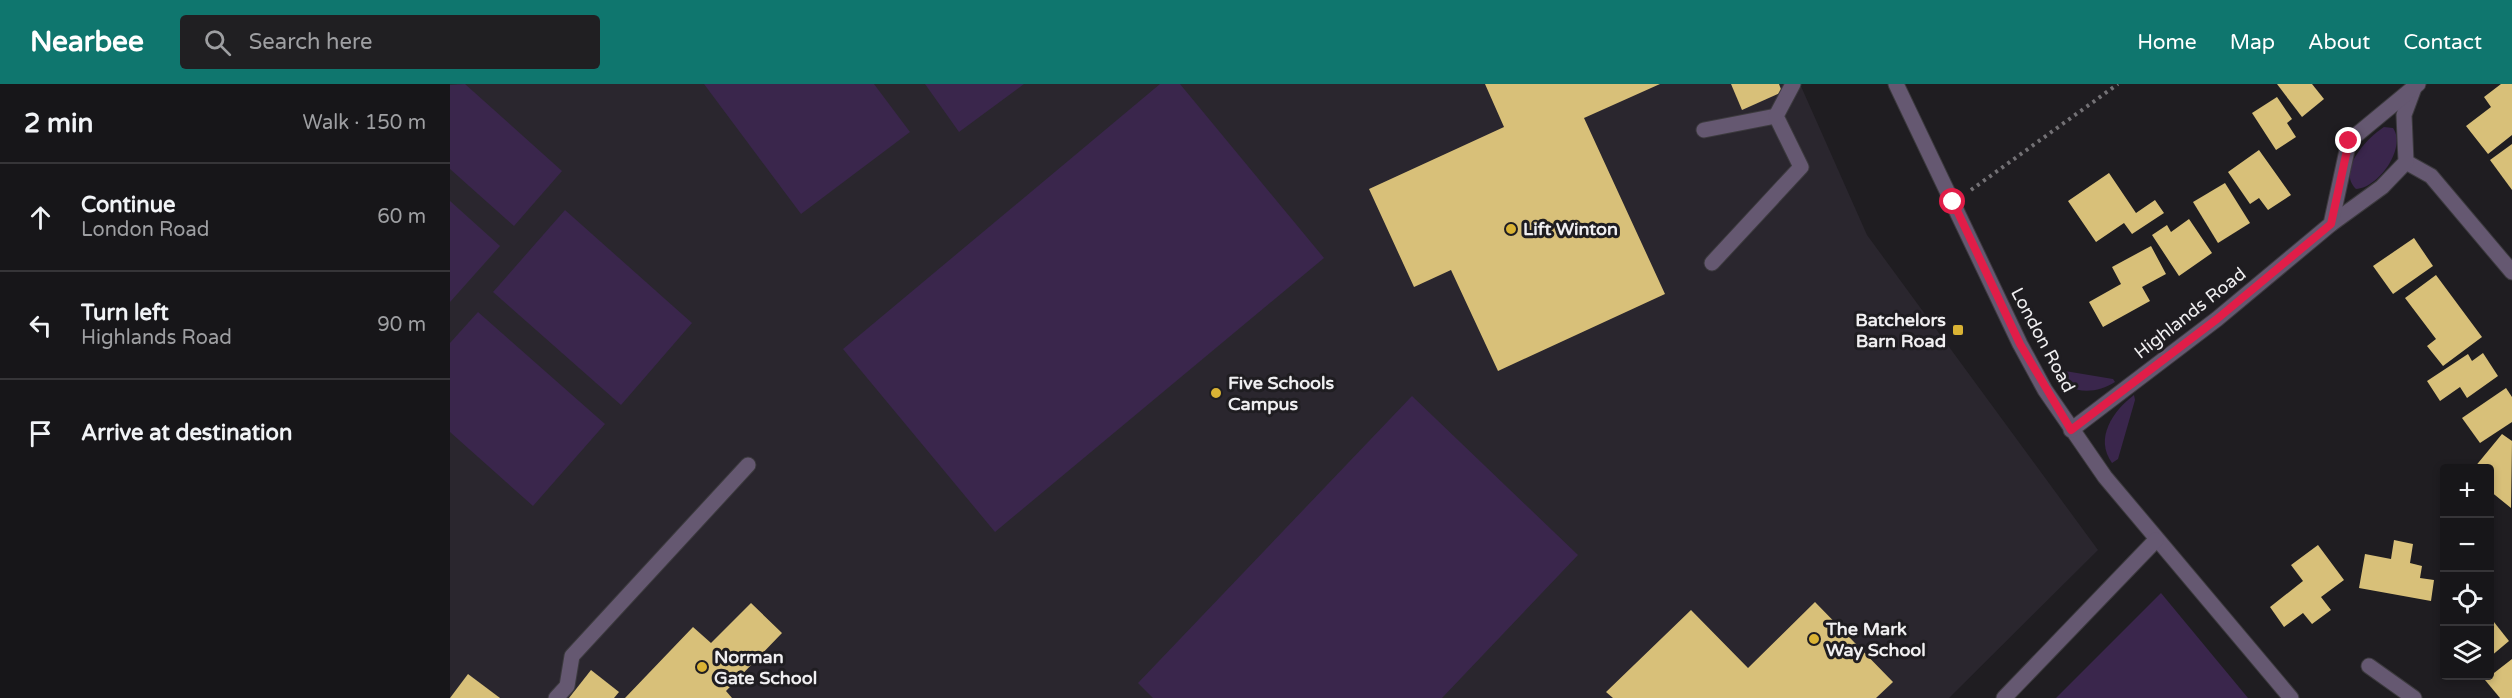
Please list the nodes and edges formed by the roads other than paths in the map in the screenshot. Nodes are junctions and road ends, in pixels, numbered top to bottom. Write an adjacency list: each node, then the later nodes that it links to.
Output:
1 (1793, 84): 4 (street)
2 (1896, 84): 10 (street, London Road)
3 (2416, 86): 6 (street); 7 (street)
4 (1776, 116): 5 (street); 8 (street)
5 (1704, 130)
6 (2406, 162): 7 (street, Highlands Road); 9 (street)
7 (2331, 224): 10 (street, Highlands Road)
8 (1712, 263)
9 (2512, 272)
10 (2071, 430): 12 (street, London Road)
11 (748, 465): 15 (street)
12 (2156, 540): 16 (street); 17 (street, London Road)
13 (2369, 666): 14 (street)
14 (2404, 695)
15 (556, 698)
16 (2004, 698)
17 (2291, 698)

